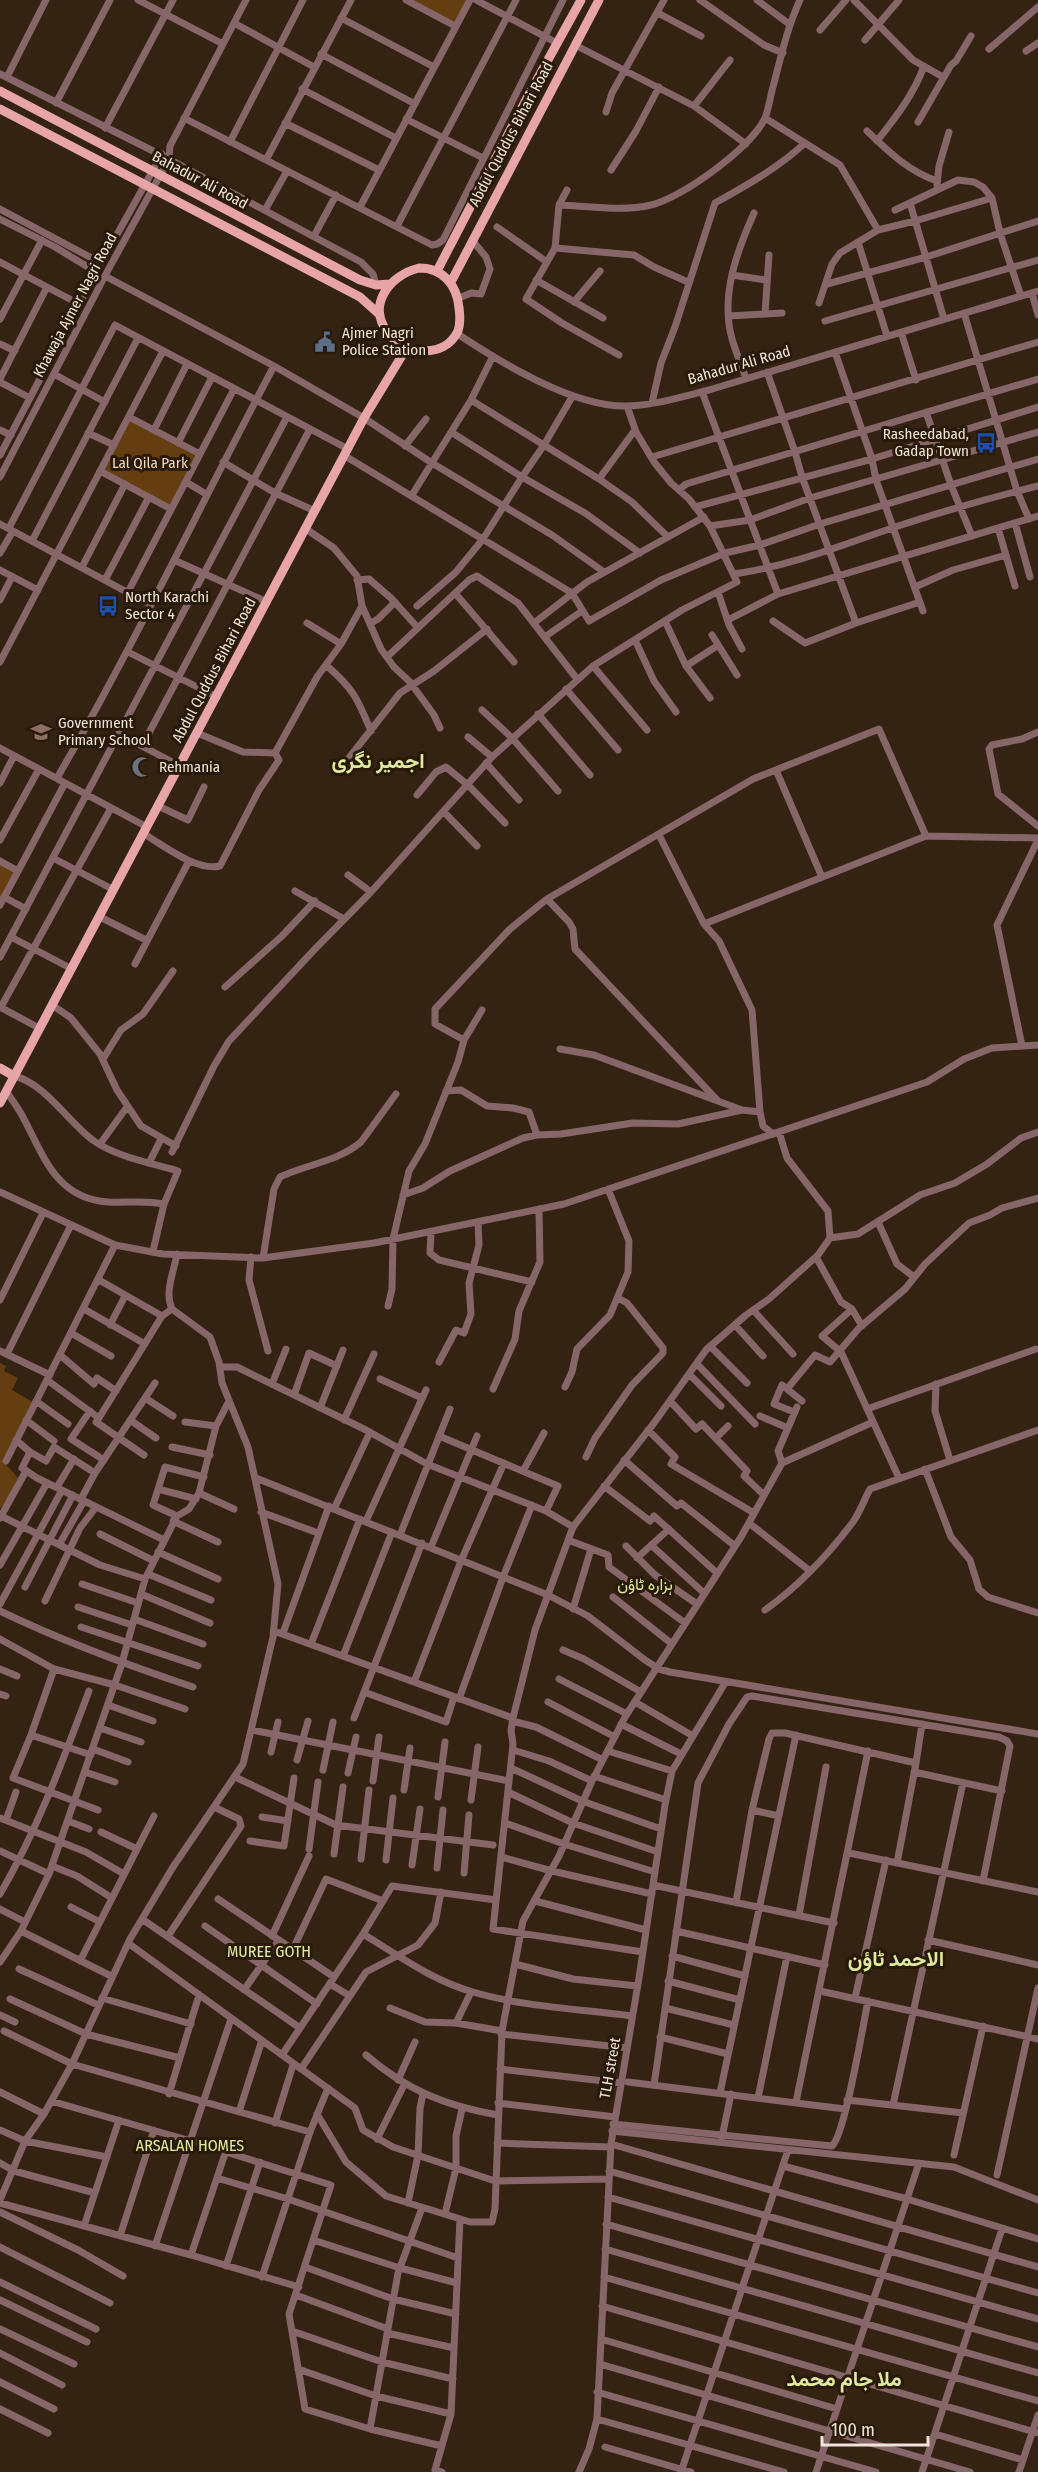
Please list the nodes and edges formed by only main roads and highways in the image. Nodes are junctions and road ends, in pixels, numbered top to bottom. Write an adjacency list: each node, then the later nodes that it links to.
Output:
1 (581, 0): 5 (main road, Abdul Quddus Bihari Road)
2 (598, 0): 6 (main road, Abdul Quddus Bihari Road)
3 (0, 91): 7 (main road, Bahadur Ali Road)
4 (0, 109): 8 (main road, Bahadur Ali Road)
5 (437, 271): 6 (main road); 7 (main road)
6 (451, 282): 9 (main road)
7 (390, 284): 8 (main road)
8 (381, 315): 9 (main road)
9 (406, 348): 11 (main road, Abdul Quddus Bihari Road)
10 (0, 1068): 11 (main road)
11 (14, 1076): 12 (main road, Abdul Quddus Bihari Road)
12 (0, 1103)

